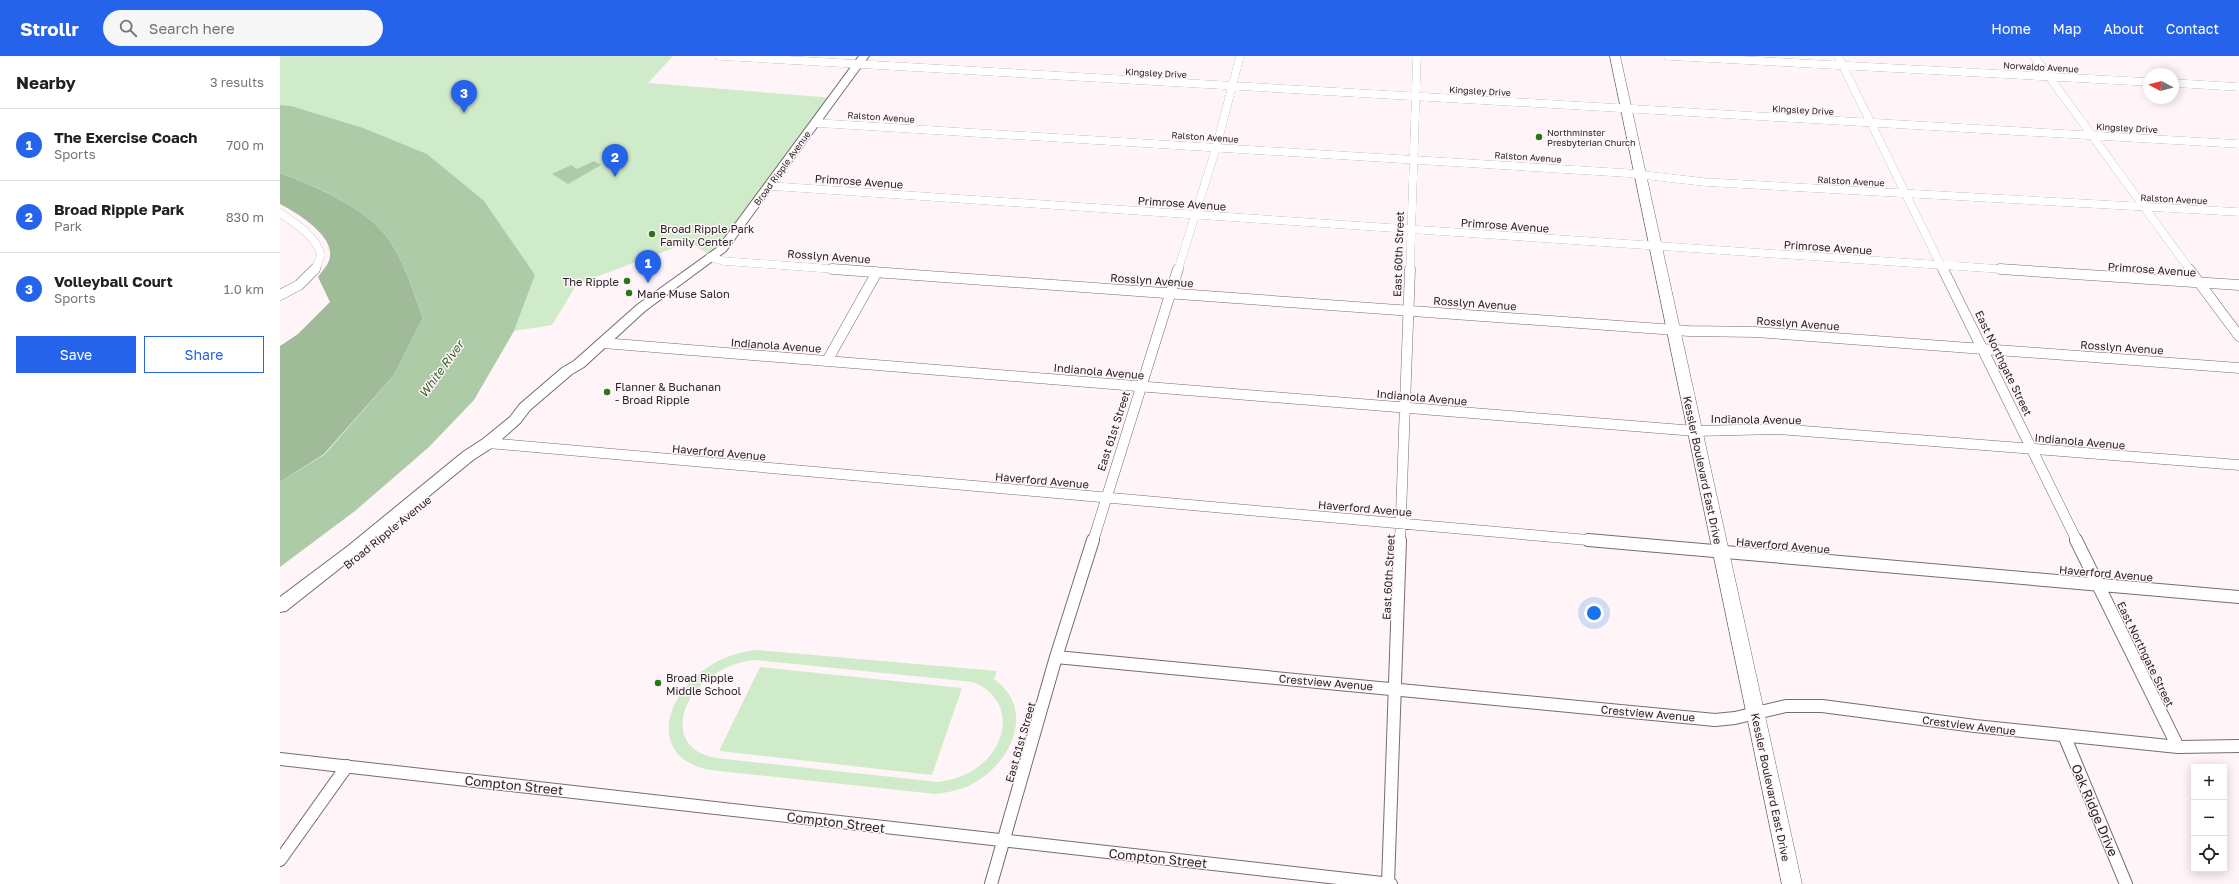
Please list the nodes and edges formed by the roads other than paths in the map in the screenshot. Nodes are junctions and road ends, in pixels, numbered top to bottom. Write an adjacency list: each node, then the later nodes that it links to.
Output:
1 (719, 56): 9 (street, Kingsley Drive)
2 (864, 56): 9 (street, Broad Ripple Avenue)
3 (1240, 56): 14 (street, East 61st Street)
4 (1417, 56): 16 (street, East 60th Street)
5 (1615, 56): 17 (main road, Kessler Boulevard East Drive)
6 (1668, 56): 10 (street, Norwaldo Avenue)
7 (1838, 56): 10 (street, East Northgate Street)
8 (2034, 56): 11 (street)
9 (858, 65): 14 (street, Kingsley Drive); 18 (street, Broad Ripple Avenue)
10 (1842, 65): 11 (street, Norwaldo Avenue); 19 (street, East Northgate Street)
11 (2049, 76): 12 (street, Norwaldo Avenue); 20 (street)
12 (2143, 82)
13 (2179, 83): 15 (street)
14 (1232, 86): 16 (street, Kingsley Drive); 22 (street, East 61st Street)
15 (2239, 87)
16 (1415, 96): 17 (street, Kingsley Drive); 23 (street, East 60th Street)
17 (1626, 108): 19 (street, Kingsley Drive); 24 (main road, Kessler Boulevard East Drive)
18 (816, 123): 22 (street, Ralston Avenue); 25 (street, Broad Ripple Avenue)
19 (1872, 123): 20 (street, Kingsley Drive); 26 (street, East Northgate Street)
20 (2094, 136): 21 (street, Kingsley Drive); 27 (street)
21 (2239, 144)
22 (1216, 148): 23 (street, Ralston Avenue); 30 (street, East 61st Street)
23 (1413, 160): 24 (street, Ralston Avenue); 31 (street, East 60th Street)
24 (1640, 174): 26 (street, Ralston Avenue); 32 (main road, Kessler Boulevard East Drive)
25 (770, 186): 30 (street, Primrose Avenue); 33 (street, Broad Ripple Avenue)
26 (1907, 194): 27 (street, Ralston Avenue); 34 (street, East Northgate Street)
27 (2143, 207): 28 (street, Ralston Avenue); 36 (street)
28 (2239, 212)
29 (280, 213): 39 (street)
30 (1195, 215): 31 (street, Primrose Avenue); 38 (street, East 61st Street)
31 (1411, 230): 32 (street, Primrose Avenue); 40 (street, East 60th Street)
32 (1655, 246): 34 (street, Primrose Avenue); 41 (main road, Kessler Boulevard East Drive)
33 (710, 257): 35 (street, Rosslyn Avenue); 43 (street, Broad Ripple Avenue)
34 (1943, 266): 36 (street, Primrose Avenue); 44 (street, East Northgate Street)
35 (877, 272): 38 (street, Rosslyn Avenue); 45 (street)
36 (2198, 283): 37 (street, Primrose Avenue); 42 (street)
37 (2239, 285)
38 (1170, 293): 40 (street, Rosslyn Avenue); 47 (street, East 61st Street)
39 (280, 295)
40 (1408, 310): 41 (street, Rosslyn Avenue); 48 (street, East 60th Street)
41 (1674, 330): 44 (street, Rosslyn Avenue); 49 (main road, Kessler Boulevard East Drive)
42 (2239, 336)
43 (603, 343): 45 (street, Indianola Avenue); 50 (street, Broad Ripple Avenue)
44 (1982, 348): 46 (street, Rosslyn Avenue); 51 (street, East Northgate Street)
45 (827, 361): 47 (street, Indianola Avenue)
46 (2239, 368)
47 (1140, 386): 48 (street, Indianola Avenue); 53 (street, East 61st Street)
48 (1405, 407): 49 (street, Indianola Avenue); 54 (street, East 60th Street)
49 (1695, 430): 51 (street, Indianola Avenue); 55 (main road, Kessler Boulevard East Drive)
50 (488, 443): 53 (street, Haverford Avenue); 58 (street, Broad Ripple Avenue); 59 (street, Broad Ripple Avenue)
51 (2032, 449): 52 (street, Indianola Avenue); 56 (street, East Northgate Street)
52 (2239, 466)
53 (1105, 498): 54 (street, Haverford Avenue); 60 (street, East 61st Street)
54 (1400, 524): 55 (street, Haverford Avenue); 61 (street, East 60th Street)
55 (1720, 552): 56 (street, Haverford Avenue); 62 (main road, Kessler Boulevard East Drive)
56 (2099, 585): 57 (street, Haverford Avenue); 65 (street, East Northgate Street)
57 (2239, 597)
58 (280, 606)
59 (280, 617)
60 (1056, 657): 61 (street, Crestview Avenue); 68 (street, East 61st Street)
61 (1395, 689): 62 (street, Crestview Avenue); 72 (street, East 60th Street)
62 (1755, 713): 63 (street, Crestview Avenue); 74 (main road, Kessler Boulevard East Drive)
63 (2064, 735): 65 (street, Crestview Avenue); 75 (street, Oak Ridge Drive)
64 (2239, 746): 65 (street, Crestview Avenue)
65 (2178, 747)
66 (280, 759): 67 (street, Compton Street)
67 (347, 766): 68 (street, Compton Street); 69 (street)
68 (1004, 841): 70 (street, Compton Street); 71 (street, East 61st Street)
69 (280, 860)
70 (1290, 879): 72 (street, Compton Street)
71 (991, 884)
72 (1388, 884): 73 (street, Compton Street)
73 (1391, 884)
74 (1792, 884)
75 (2126, 884)

